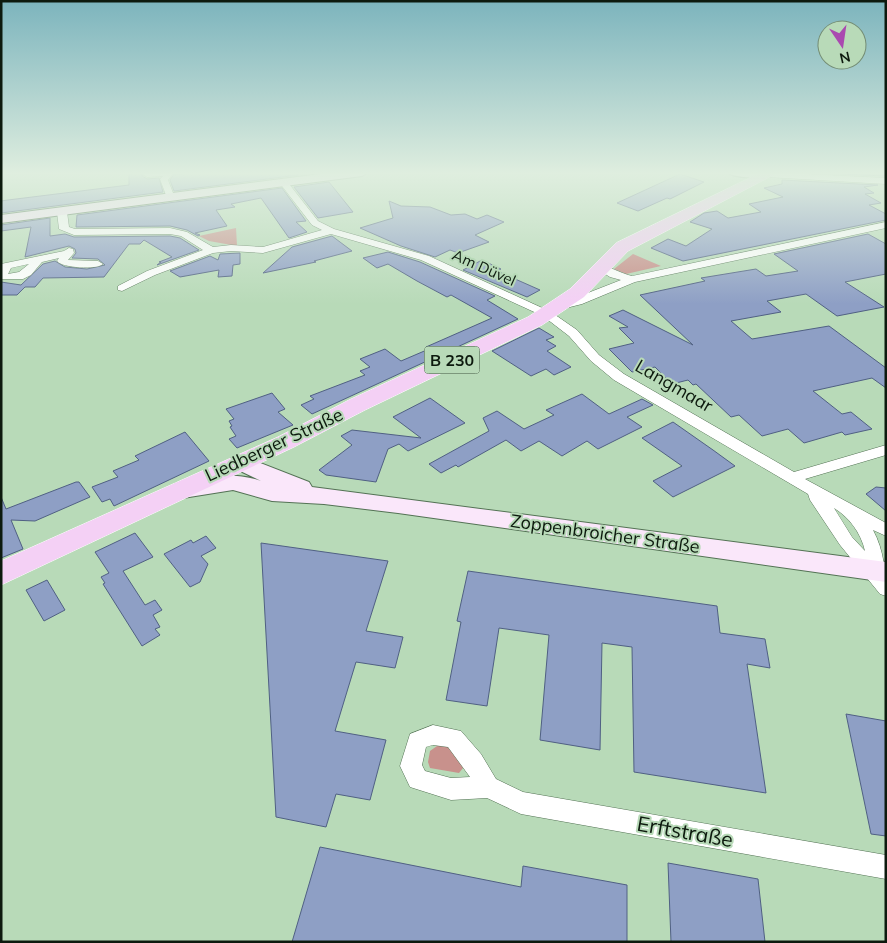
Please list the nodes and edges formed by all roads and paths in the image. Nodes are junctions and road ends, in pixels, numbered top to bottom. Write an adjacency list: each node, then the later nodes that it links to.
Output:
1 (27, 216): 5 (main road)
2 (62, 216): 8 (street)
3 (310, 216): 7 (street, Am Düvel)
4 (682, 216): 12 (main road, B 230)
5 (1, 219)
6 (885, 225): 14 (street)
7 (331, 231): 9 (street); 17 (street, Am Düvel)
8 (74, 232): 9 (street); 10 (street)
9 (211, 250): 16 (street)
10 (69, 253): 11 (street); 13 (street)
11 (98, 264)
12 (602, 266): 14 (street); 15 (main road, B 230)
13 (4, 267)
14 (632, 279): 15 (street); 17 (street)
15 (589, 281): 17 (main road, B 230)
16 (122, 288)
17 (553, 310): 18 (main road, Liedberger Straße / B 230); 22 (street, Langmaar)
18 (281, 444): 20 (main road, Liedberger Straße / B 230); 21 (main road)
19 (886, 450): 22 (street)
20 (242, 473): 21 (main road, Zoppenbroicher Straße); 24 (main road, Zoppenbroicher Straße); 27 (main road, Liedberger Straße / B 230)
21 (270, 474): 24 (main road, Zoppenbroicher Straße)
22 (792, 478): 23 (street, Langmaar)
23 (807, 487): 25 (street, Langmaar); 28 (street, Langmaar)
24 (324, 496): 28 (main road, Zoppenbroicher Straße)
25 (846, 507): 26 (street, Langmaar); 28 (street, Langmaar)
26 (886, 530)
27 (1, 574)
28 (882, 577)
29 (488, 787): 30 (street, Erftstraße)
30 (886, 867)

